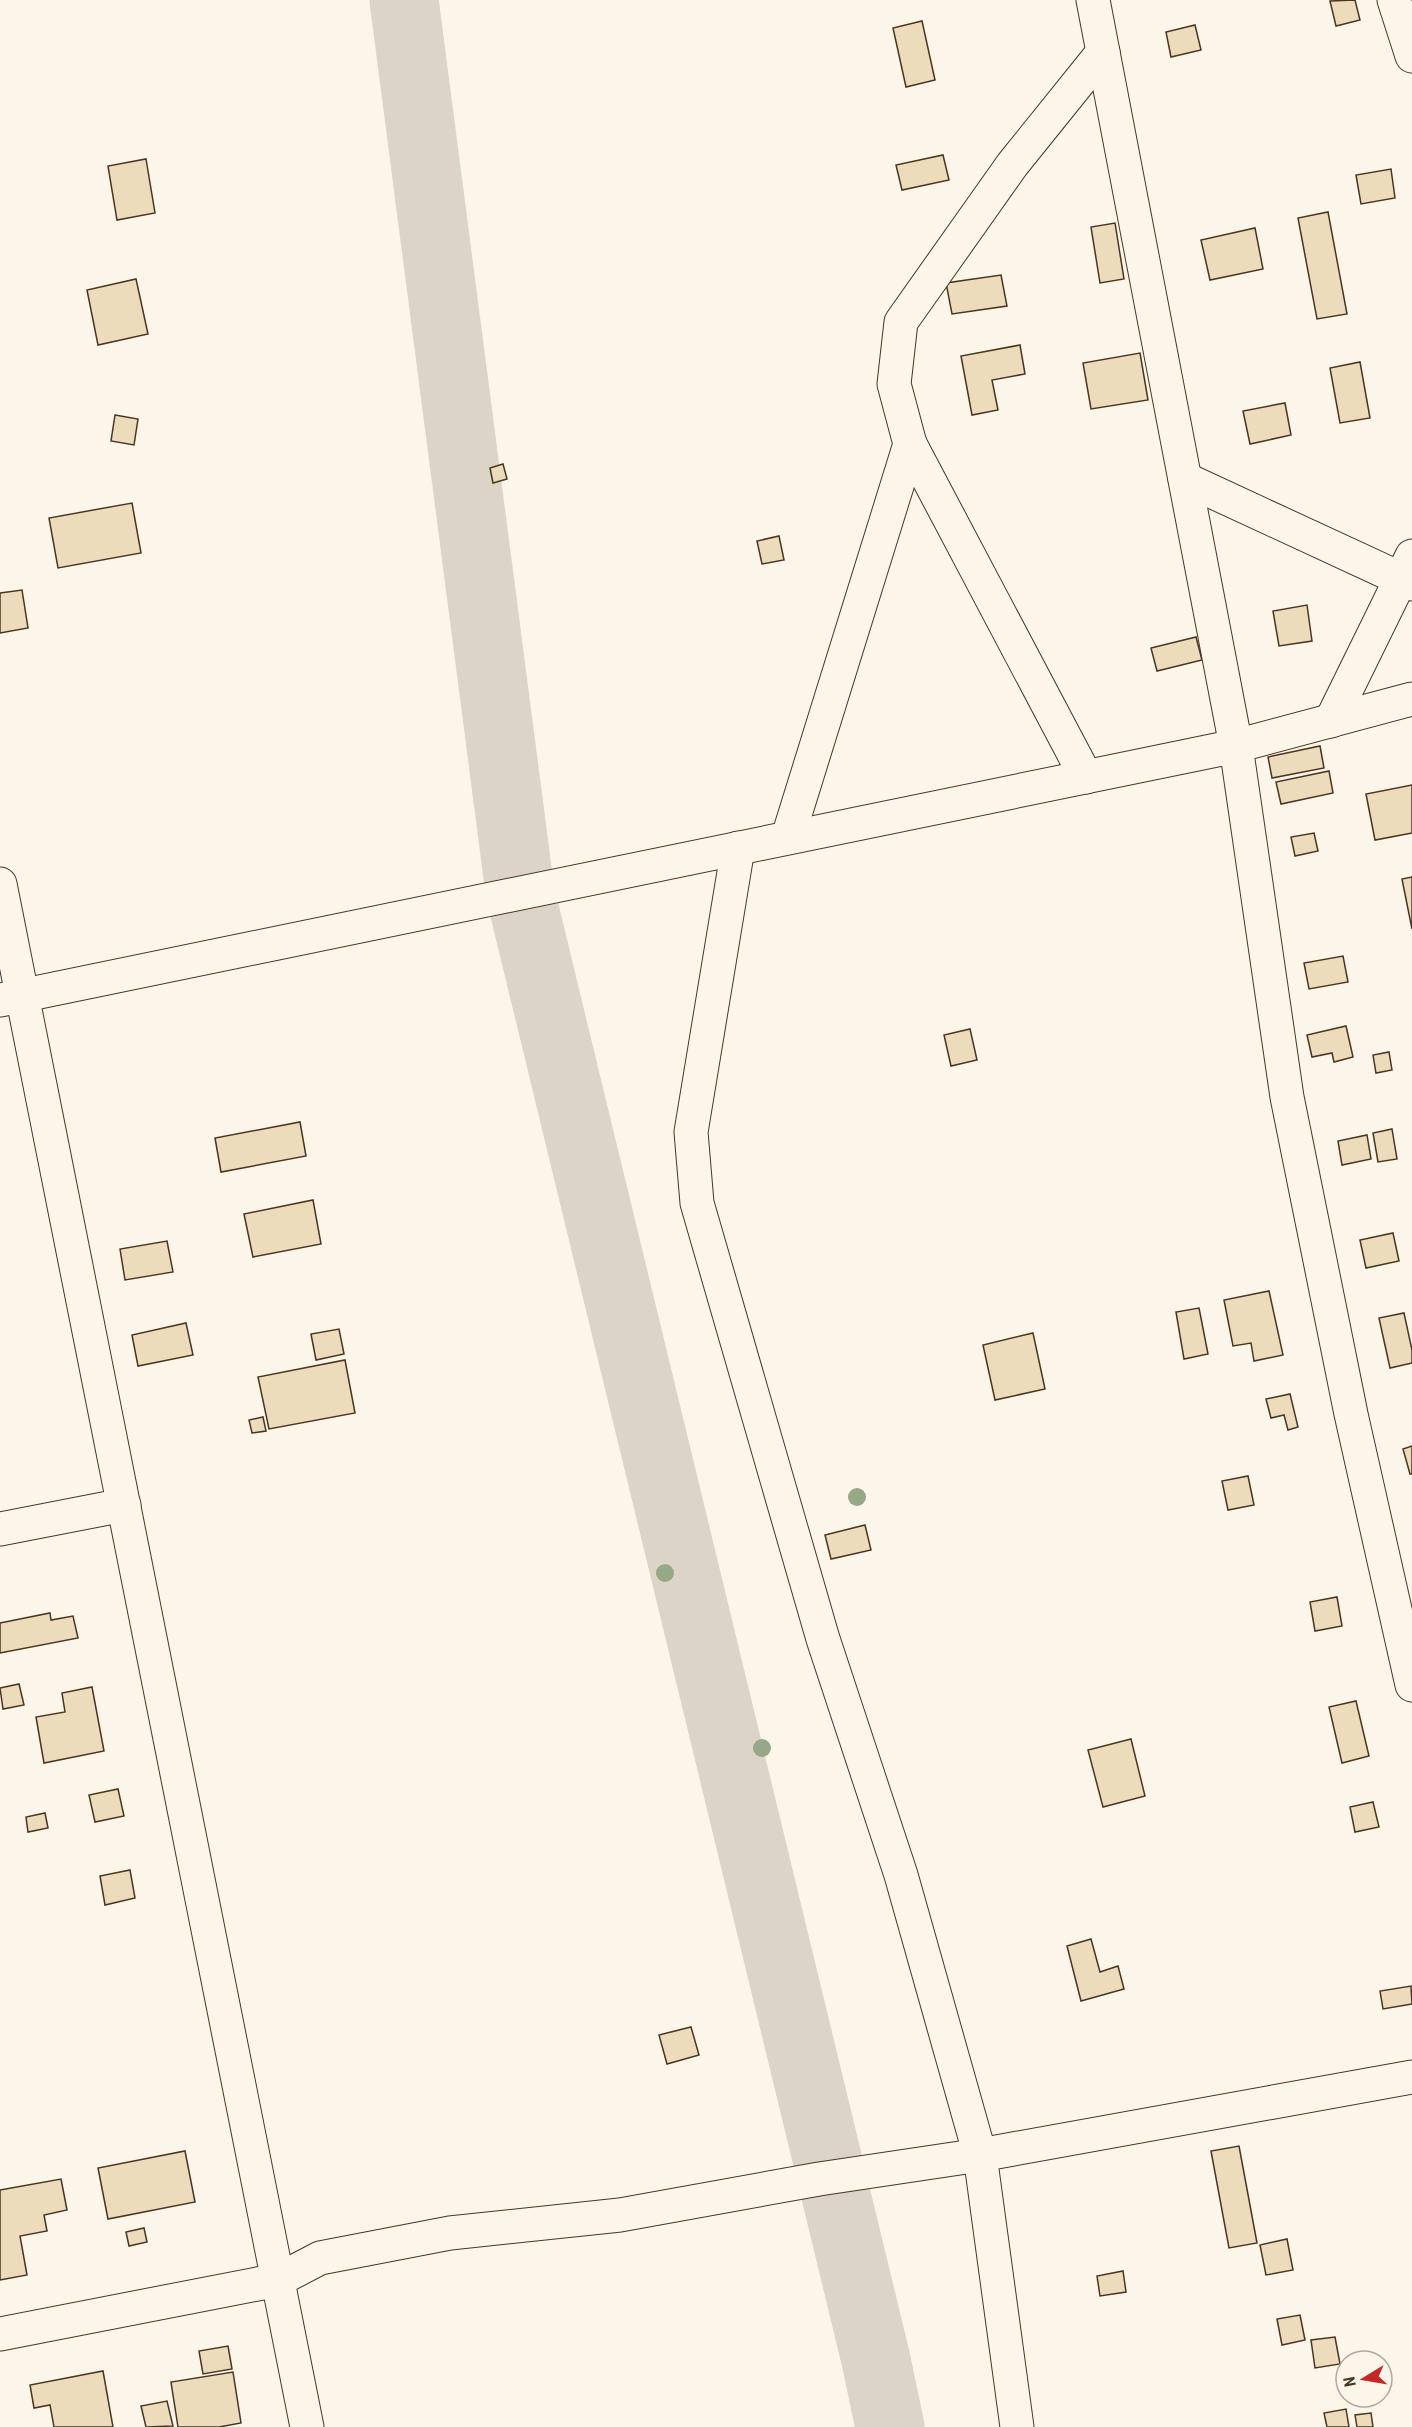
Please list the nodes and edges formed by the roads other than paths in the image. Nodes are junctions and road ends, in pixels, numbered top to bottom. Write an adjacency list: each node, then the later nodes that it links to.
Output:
1 (1093, 0): 3 (street)
2 (1394, 0): 4 (street)
3 (1103, 52): 5 (street); 6 (street)
4 (1412, 56)
5 (910, 444): 11 (street); 12 (street)
6 (1185, 479): 7 (street); 10 (street)
7 (1408, 573): 9 (street)
8 (1412, 699): 9 (street)
9 (1331, 721): 10 (street)
10 (1236, 746): 11 (street); 18 (street)
11 (1086, 777): 12 (street)
12 (788, 837): 13 (street)
13 (738, 848): 15 (street); 20 (street)
14 (0, 884): 15 (street)
15 (11, 997): 16 (street)
16 (124, 1505): 17 (street); 21 (street)
17 (0, 1529)
18 (1412, 1685)
19 (1412, 2077): 20 (street)
20 (980, 2155): 21 (street); 24 (street)
21 (278, 2280): 22 (street); 23 (street)
22 (0, 2334)
23 (307, 2427)
24 (1017, 2427)

